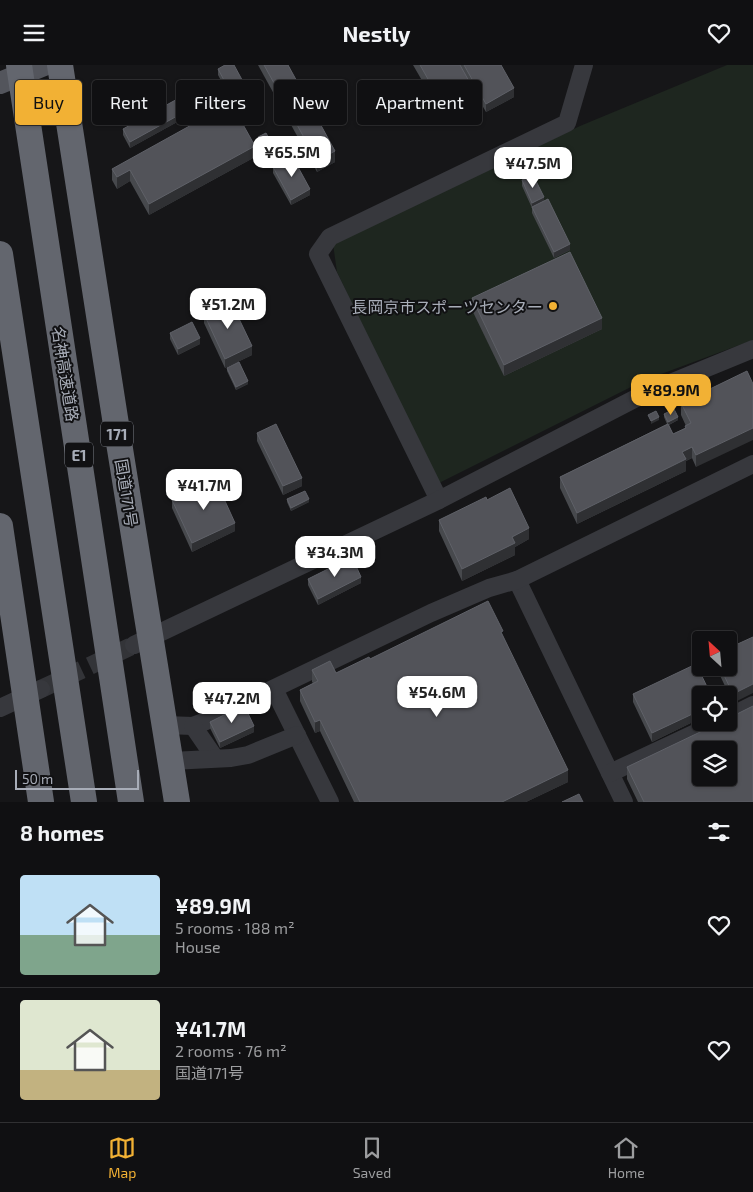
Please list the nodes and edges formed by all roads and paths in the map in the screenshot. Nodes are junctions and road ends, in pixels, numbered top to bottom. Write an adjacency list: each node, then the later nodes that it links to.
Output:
1 (19, 65): 27 (highway, 名神高速道路 / E1)
2 (44, 65): 5 (main road)
3 (60, 65): 12 (highway, 国道171号 / 171)
4 (584, 65): 9 (street)
5 (0, 83)
6 (0, 253): 26 (highway)
7 (753, 349): 9 (street)
8 (753, 464): 11 (street)
9 (439, 500): 12 (street)
10 (0, 526): 14 (highway)
11 (517, 580): 13 (street); 24 (street)
12 (142, 641): 18 (highway, 国道171号 / 171)
13 (274, 689): 19 (street); 21 (street)
14 (33, 693): 16 (street); 25 (highway)
15 (753, 705): 17 (street)
16 (0, 708)
17 (737, 713)
18 (165, 725): 19 (street); 23 (highway, 国道171号 / 171)
19 (193, 726): 22 (street)
20 (700, 731): 24 (street)
21 (296, 735): 22 (street); 29 (street)
22 (215, 758): 23 (street)
23 (171, 761): 28 (highway, 国道171号 / 171)
24 (610, 773): 30 (street)
25 (40, 802)
26 (84, 802)
27 (131, 802)
28 (177, 802)
29 (330, 802)
30 (624, 802)

